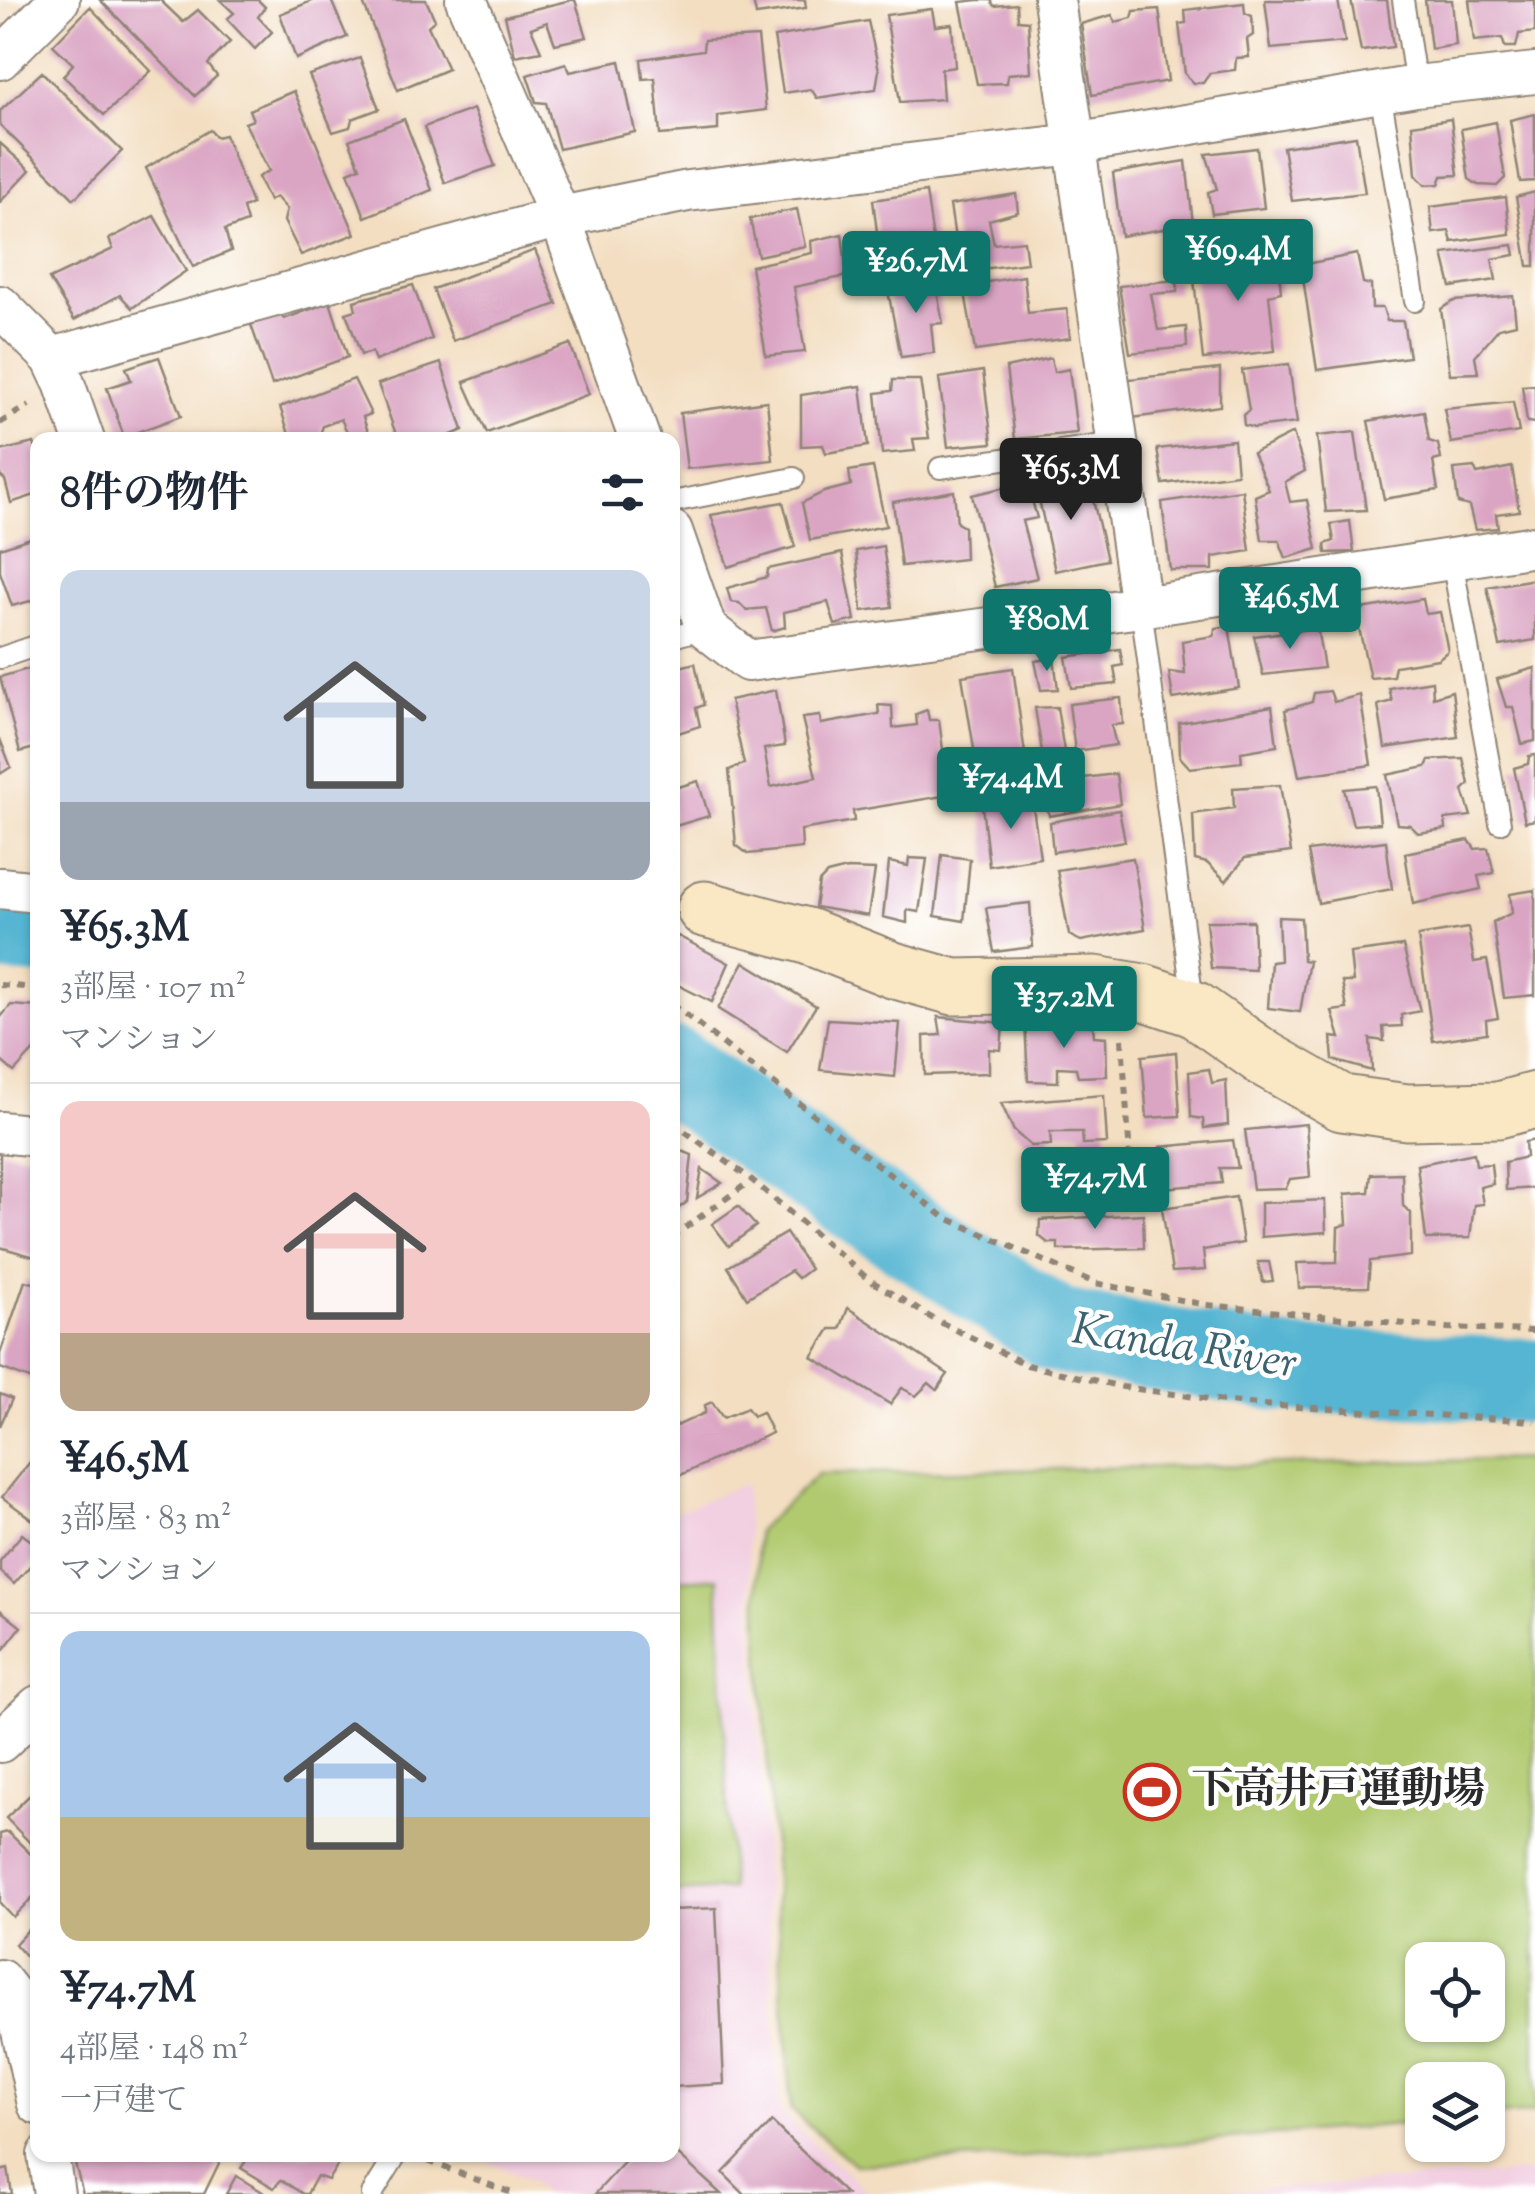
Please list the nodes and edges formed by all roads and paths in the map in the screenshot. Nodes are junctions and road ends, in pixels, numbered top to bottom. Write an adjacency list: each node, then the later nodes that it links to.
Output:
1 (58, 0): 5 (street)
2 (466, 0): 9 (street)
3 (1054, 0): 8 (street)
4 (1403, 0): 7 (lane)
5 (0, 60)
6 (1535, 73): 7 (street)
7 (1398, 89): 8 (street); 10 (lane)
8 (1074, 144): 9 (street); 15 (street)
9 (560, 217): 12 (street); 14 (street)
10 (1415, 300)
11 (0, 306): 12 (street)
12 (52, 358): 13 (street)
13 (81, 432)
14 (636, 432)
15 (1117, 443): 16 (lane); 22 (street)
16 (940, 468)
17 (794, 478): 18 (lane)
18 (680, 500)
19 (1535, 546): 20 (street)
20 (1452, 560): 22 (street); 26 (lane)
21 (680, 579): 23 (street)
22 (1141, 607): 23 (street); 33 (lane)
23 (689, 633)
24 (30, 648): 25 (lane)
25 (0, 658)
26 (1500, 823)
27 (0, 888): 28 (street)
28 (30, 891)
29 (689, 905): 32 (street)
30 (0, 985): 31 (path)
31 (30, 987)
32 (1118, 988): 33 (street); 40 (path)
33 (1194, 1009): 35 (street)
34 (680, 1010): 42 (path)
35 (1535, 1100)
36 (680, 1128): 39 (path)
37 (0, 1132): 38 (street)
38 (30, 1135)
39 (752, 1180): 41 (path); 43 (path)
40 (1132, 1188)
41 (680, 1231)
42 (1535, 1330)
43 (1535, 1421)
44 (0, 1980): 45 (street)
45 (30, 2067)
46 (49, 2162): 49 (street)
47 (392, 2162): 50 (lane)
48 (430, 2162): 51 (path)
49 (54, 2194)
50 (372, 2194)
51 (514, 2194)

